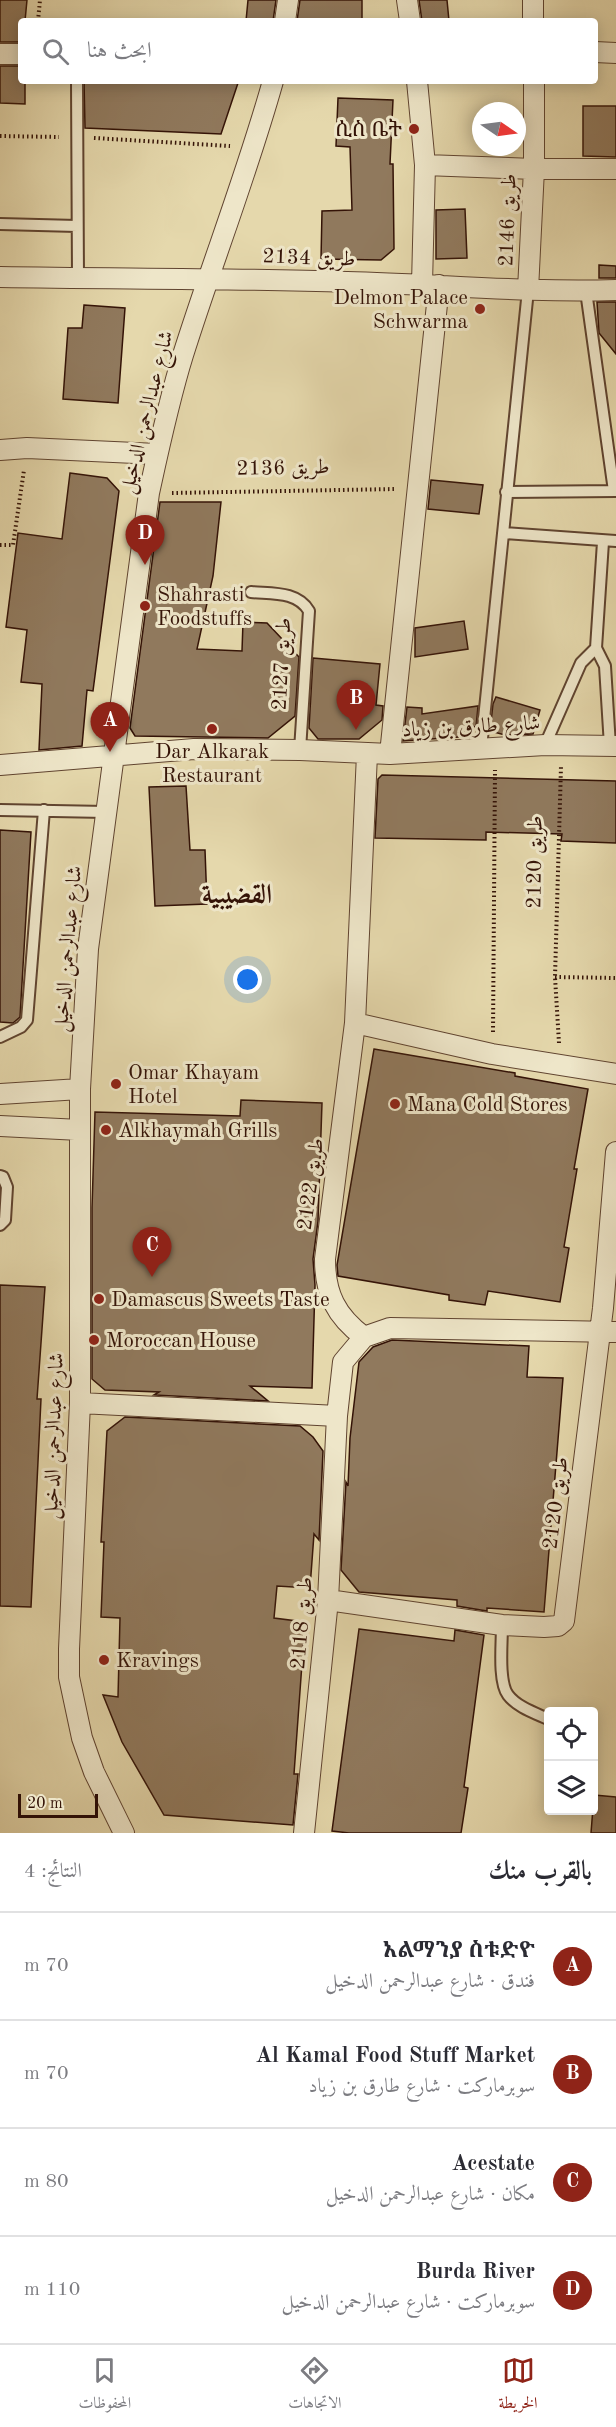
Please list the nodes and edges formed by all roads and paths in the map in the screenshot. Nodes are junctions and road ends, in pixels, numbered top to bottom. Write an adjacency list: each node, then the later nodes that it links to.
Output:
1 (40, 0): 5 (path)
2 (288, 0): 6 (street)
3 (407, 0): 7 (street)
4 (533, 0): 8 (street)
5 (38, 18)
6 (285, 18)
7 (410, 18)
8 (533, 18)
9 (598, 52): 10 (street)
10 (616, 53)
11 (0, 54): 12 (street)
12 (18, 54)
13 (77, 84): 18 (lane)
14 (272, 84): 19 (street, شارع عبدالرحمن الدخيل)
15 (417, 84): 20 (street)
16 (534, 84): 21 (street, طريق 2146)
17 (0, 136): 18 (path)
18 (76, 137): 19 (path); 24 (lane)
19 (254, 148): 26 (street, شارع عبدالرحمن الدخيل)
20 (426, 165): 21 (street); 28 (street)
21 (534, 169): 22 (street); 29 (street, طريق 2146)
22 (616, 169)
23 (0, 224): 24 (lane)
24 (77, 226): 27 (lane)
25 (0, 277): 27 (street, طريق 2134)
26 (209, 278): 27 (street, طريق 2134); 28 (street, طريق 2134); 34 (street, شارع عبدالرحمن الدخيل)
27 (78, 279)
28 (431, 284): 29 (street, طريق 2134); 35 (street)
29 (528, 290): 31 (street, طريق 2134); 37 (lane)
30 (616, 290): 31 (street, طريق 2134)
31 (586, 291): 36 (lane)
32 (27, 448): 33 (street); 34 (street); 42 (path)
33 (0, 450)
34 (157, 454): 38 (street, شارع عبدالرحمن الدخيل)
35 (417, 489): 38 (path, طريق 2136); 50 (street)
36 (615, 491): 37 (lane)
37 (506, 492): 39 (lane)
38 (149, 493): 51 (street, شارع عبدالرحمن الدخيل)
39 (503, 533): 40 (lane); 47 (lane)
40 (603, 542): 41 (lane); 44 (lane)
41 (616, 542)
42 (0, 544)
43 (250, 592): 48 (lane, طريق 2127)
44 (596, 648): 45 (lane); 46 (lane)
45 (553, 746): 46 (street, شارع طارق بن زياد); 47 (street, شارع طارق بن زياد); 56 (path, طريق 2120)
46 (613, 746)
47 (488, 748): 50 (street, شارع طارق بن زياد); 60 (path)
48 (300, 750): 49 (street, شارع طارق بن زياد); 51 (street, شارع طارق بن زياد)
49 (367, 754): 50 (street, شارع طارق بن زياد); 58 (street, طريق 2122)
50 (390, 754)
51 (113, 757): 52 (street); 55 (street, شارع عبدالرحمن الدخيل)
52 (0, 765)
53 (0, 810): 54 (lane)
54 (44, 810): 55 (lane); 59 (lane)
55 (106, 812): 63 (street, شارع عبدالرحمن الدخيل)
56 (555, 977): 57 (path); 61 (path, طريق 2120)
57 (616, 978)
58 (356, 1023): 60 (street); 71 (street, طريق 2122)
59 (0, 1037)
60 (492, 1054): 61 (street)
61 (560, 1066): 62 (street)
62 (616, 1074)
63 (80, 1089): 64 (street); 66 (street, شارع عبدالرحمن الدخيل)
64 (0, 1094)
65 (0, 1126): 66 (street)
66 (80, 1130): 72 (street, شارع عبدالرحمن الدخيل)
67 (616, 1152): 70 (street, طريق 2120)
68 (0, 1176): 69 (lane)
69 (0, 1225)
70 (608, 1331): 71 (street); 75 (street, طريق 2120)
71 (364, 1337): 73 (street, طريق 2118)
72 (80, 1403): 73 (street); 77 (street, شارع عبدالرحمن الدخيل)
73 (338, 1416): 74 (street, طريق 2118)
74 (328, 1600): 75 (street, طريق 2120); 78 (street, طريق 2118)
75 (502, 1625): 76 (lane)
76 (544, 1717)
77 (124, 1833)
78 (304, 1833)

